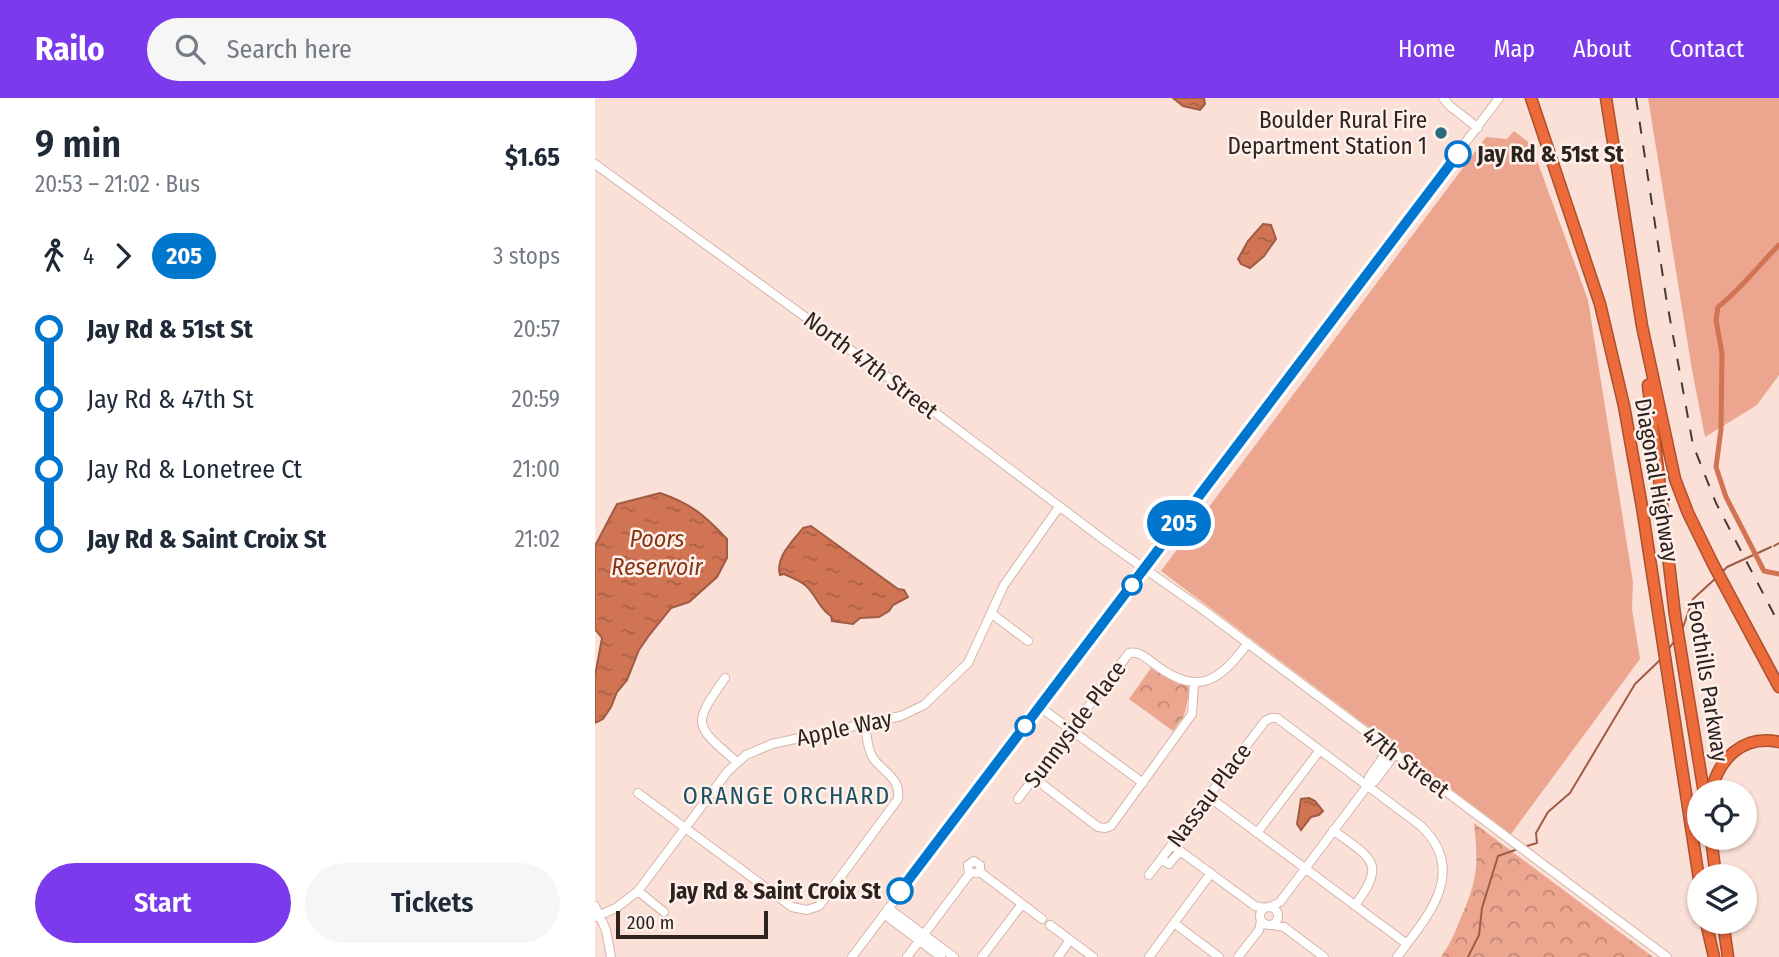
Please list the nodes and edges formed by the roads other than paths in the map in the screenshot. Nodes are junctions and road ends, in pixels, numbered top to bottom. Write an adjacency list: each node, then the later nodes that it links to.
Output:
1 (1443, 98): 5 (street)
2 (1499, 98): 5 (street)
3 (1531, 98): 37 (highway, Diagonal Highway)
4 (1606, 98): 7 (highway)
5 (1478, 128): 9 (street)
6 (595, 164): 8 (street, North 47th Street)
7 (1643, 326): 15 (highway); 24 (highway, Foothills Parkway)
8 (1059, 507): 9 (street, North 47th Street); 10 (street, Apple Way)
9 (1145, 568): 12 (street, 47th Street); 16 (street)
10 (991, 612): 11 (street); 17 (street, Apple Way)
11 (1028, 641)
12 (1248, 643): 14 (street); 21 (street, 47th Street)
13 (725, 677): 22 (street)
14 (1193, 682): 18 (street, Sunnyside Place); 26 (street)
15 (1779, 687)
16 (1040, 707): 18 (street); 45 (street)
17 (865, 725): 22 (street, Apple Way); 31 (street)
18 (1071, 730): 23 (street, Sunnyside Place); 26 (street)
19 (1779, 742): 25 (highway)
20 (1320, 750): 27 (street); 29 (street, Nassau Place); 33 (street)
21 (1392, 752): 27 (street); 70 (street, 47th Street)
22 (737, 762): 31 (street, Apple Way)
23 (1034, 778): 26 (street); 30 (street, Sunnyside Place)
24 (1702, 780)
25 (1715, 780)
26 (1143, 783)
27 (1367, 785): 32 (street); 56 (street)
28 (638, 793): 31 (street)
29 (1209, 797): 33 (street); 34 (street, Nassau Place)
30 (1018, 799)
31 (685, 827): 41 (street, Apple Way)
32 (1333, 830): 38 (street); 43 (street)
33 (1257, 833): 38 (street)
34 (1172, 845): 35 (street); 36 (street, Nassau Place)
35 (1180, 851): 36 (street); 39 (street)
36 (1161, 859): 40 (street, Nassau Place)
37 (1697, 864)
38 (1305, 869): 43 (street); 48 (street)
39 (1211, 873): 48 (street); 50 (street)
40 (1149, 875)
41 (638, 891): 46 (street); 47 (street, Apple Way)
42 (1022, 904): 49 (street); 54 (street); 62 (street)
43 (1355, 905): 56 (street)
44 (595, 906): 47 (street)
45 (886, 911): 54 (street); 58 (street)
46 (664, 912)
47 (598, 916): 57 (street)
48 (1269, 917): 67 (street); 68 (street)
49 (1042, 919)
50 (1174, 923): 65 (street); 66 (street)
51 (1050, 925): 55 (street)
52 (1709, 934): 71 (highway)
53 (1725, 934): 72 (highway)
54 (921, 938): 59 (street); 60 (street); 61 (street)
55 (1070, 940): 63 (street); 64 (street)
56 (1407, 944): 69 (street)
57 (611, 957)
58 (852, 957)
59 (907, 957)
60 (941, 957)
61 (954, 957)
62 (982, 957)
63 (1058, 957)
64 (1093, 957)
65 (1149, 957)
66 (1219, 957)
67 (1238, 957)
68 (1324, 957)
69 (1397, 957)
70 (1667, 957)
71 (1714, 957)
72 (1728, 957)

